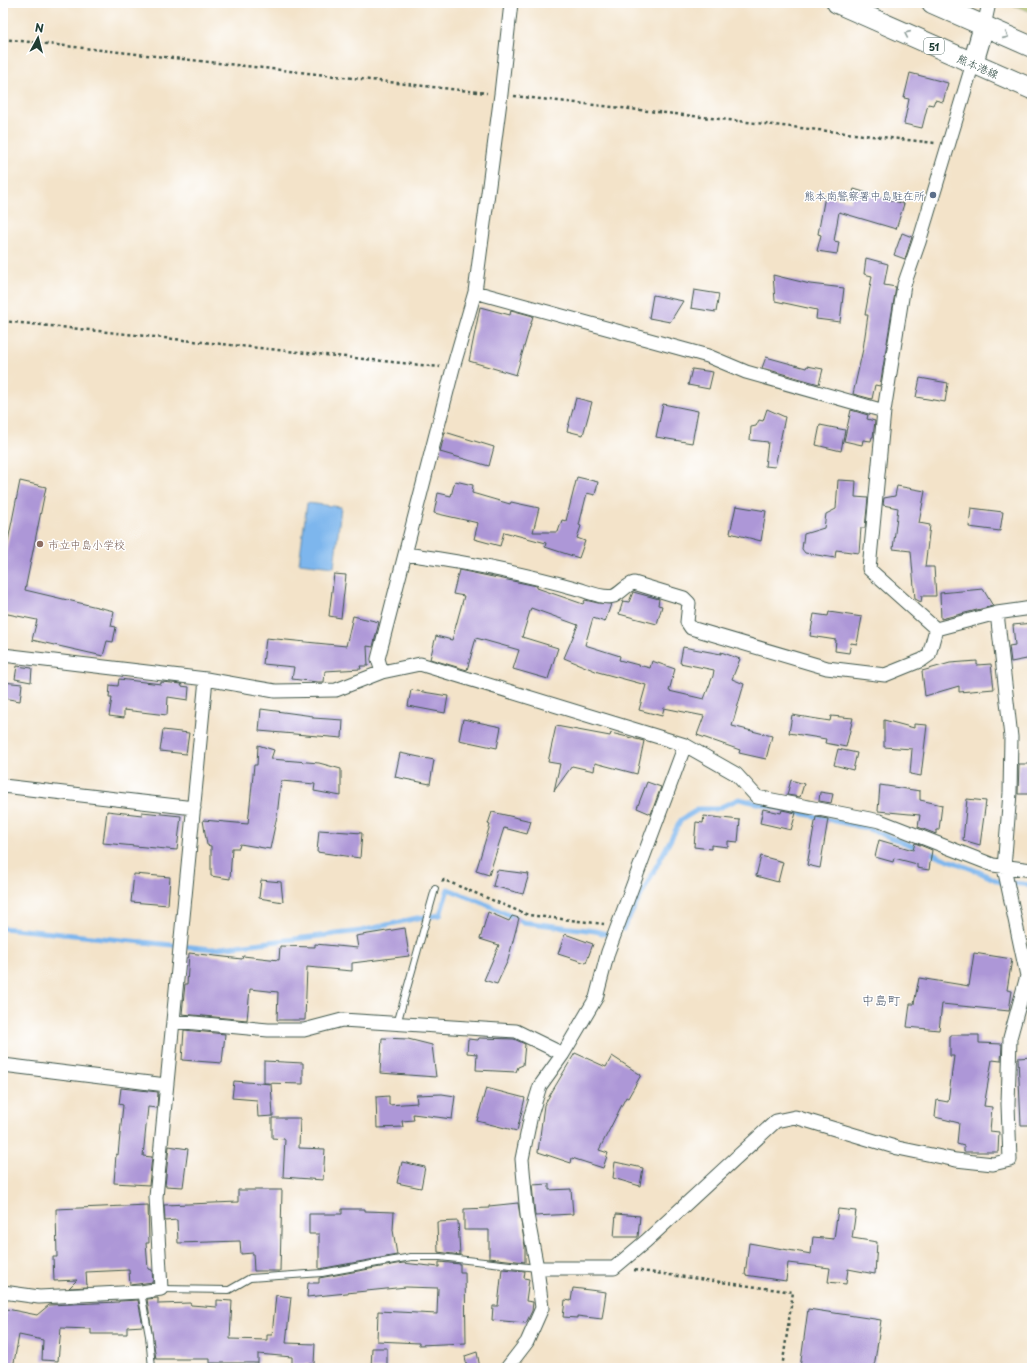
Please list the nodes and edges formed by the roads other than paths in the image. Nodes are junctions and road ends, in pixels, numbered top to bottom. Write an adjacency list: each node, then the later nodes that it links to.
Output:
1 (511, 3): 9 (street)
2 (836, 3): 7 (main road, 熊本港線 / 51, one-way to 2)
3 (932, 3): 5 (main road)
4 (989, 3): 5 (street)
5 (984, 26): 6 (main road, one-way to 6); 7 (main road)
6 (1032, 47)
7 (973, 63): 8 (main road, 熊本港線 / 51); 10 (street)
8 (1032, 89)
9 (475, 292): 10 (street); 11 (street)
10 (884, 411): 14 (street)
11 (406, 554): 14 (street); 16 (street)
12 (1032, 608): 13 (street)
13 (997, 613): 14 (street); 21 (street)
14 (936, 629)
15 (3, 654): 17 (street)
16 (382, 672): 17 (street); 18 (street)
17 (206, 679): 20 (street)
18 (685, 745): 21 (street); 27 (street)
19 (3, 786): 20 (street)
20 (194, 808): 25 (street)
21 (1004, 868): 22 (street); 24 (street)
22 (1032, 870)
23 (435, 890): 26 (lane)
24 (1029, 976): 30 (street)
25 (174, 1021): 26 (street); 29 (street)
26 (397, 1024): 27 (street)
27 (563, 1054): 30 (street)
28 (3, 1065): 29 (street)
29 (166, 1085): 31 (street)
30 (537, 1268): 31 (lane); 35 (street)
31 (161, 1289): 33 (street)
32 (3, 1292): 33 (street)
33 (142, 1292): 34 (lane)
34 (152, 1368)
35 (508, 1368)

